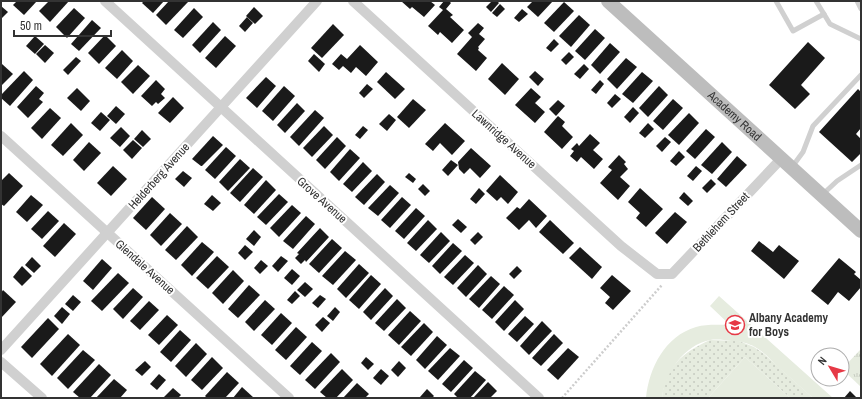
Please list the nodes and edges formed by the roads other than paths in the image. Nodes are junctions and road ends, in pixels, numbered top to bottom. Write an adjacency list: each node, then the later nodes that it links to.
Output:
1 (104, 1): 12 (street, Grove Avenue)
2 (317, 1): 12 (street, Helderberg Avenue)
3 (353, 1): 19 (street, Lawnridge Avenue)
4 (776, 1): 9 (lane)
5 (816, 1): 9 (lane)
6 (857, 1): 8 (lane)
7 (615, 6): 14 (street, Academy Road)
8 (861, 9)
9 (824, 14): 10 (lane)
10 (861, 39)
11 (861, 74): 14 (lane)
12 (220, 108): 18 (street, Helderberg Avenue); 24 (street, Grove Avenue)
13 (1, 136): 18 (street, Glendale Avenue)
14 (786, 163): 16 (street, Academy Road); 19 (street, Bethlehem Street)
15 (861, 166): 16 (lane)
16 (822, 196): 17 (street, Academy Road)
17 (861, 231)
18 (108, 232): 20 (street, Helderberg Avenue); 23 (street, Glendale Avenue)
19 (672, 274)
20 (1, 350)
21 (1, 362): 22 (street)
22 (42, 398)
23 (289, 398)
24 (540, 398)

